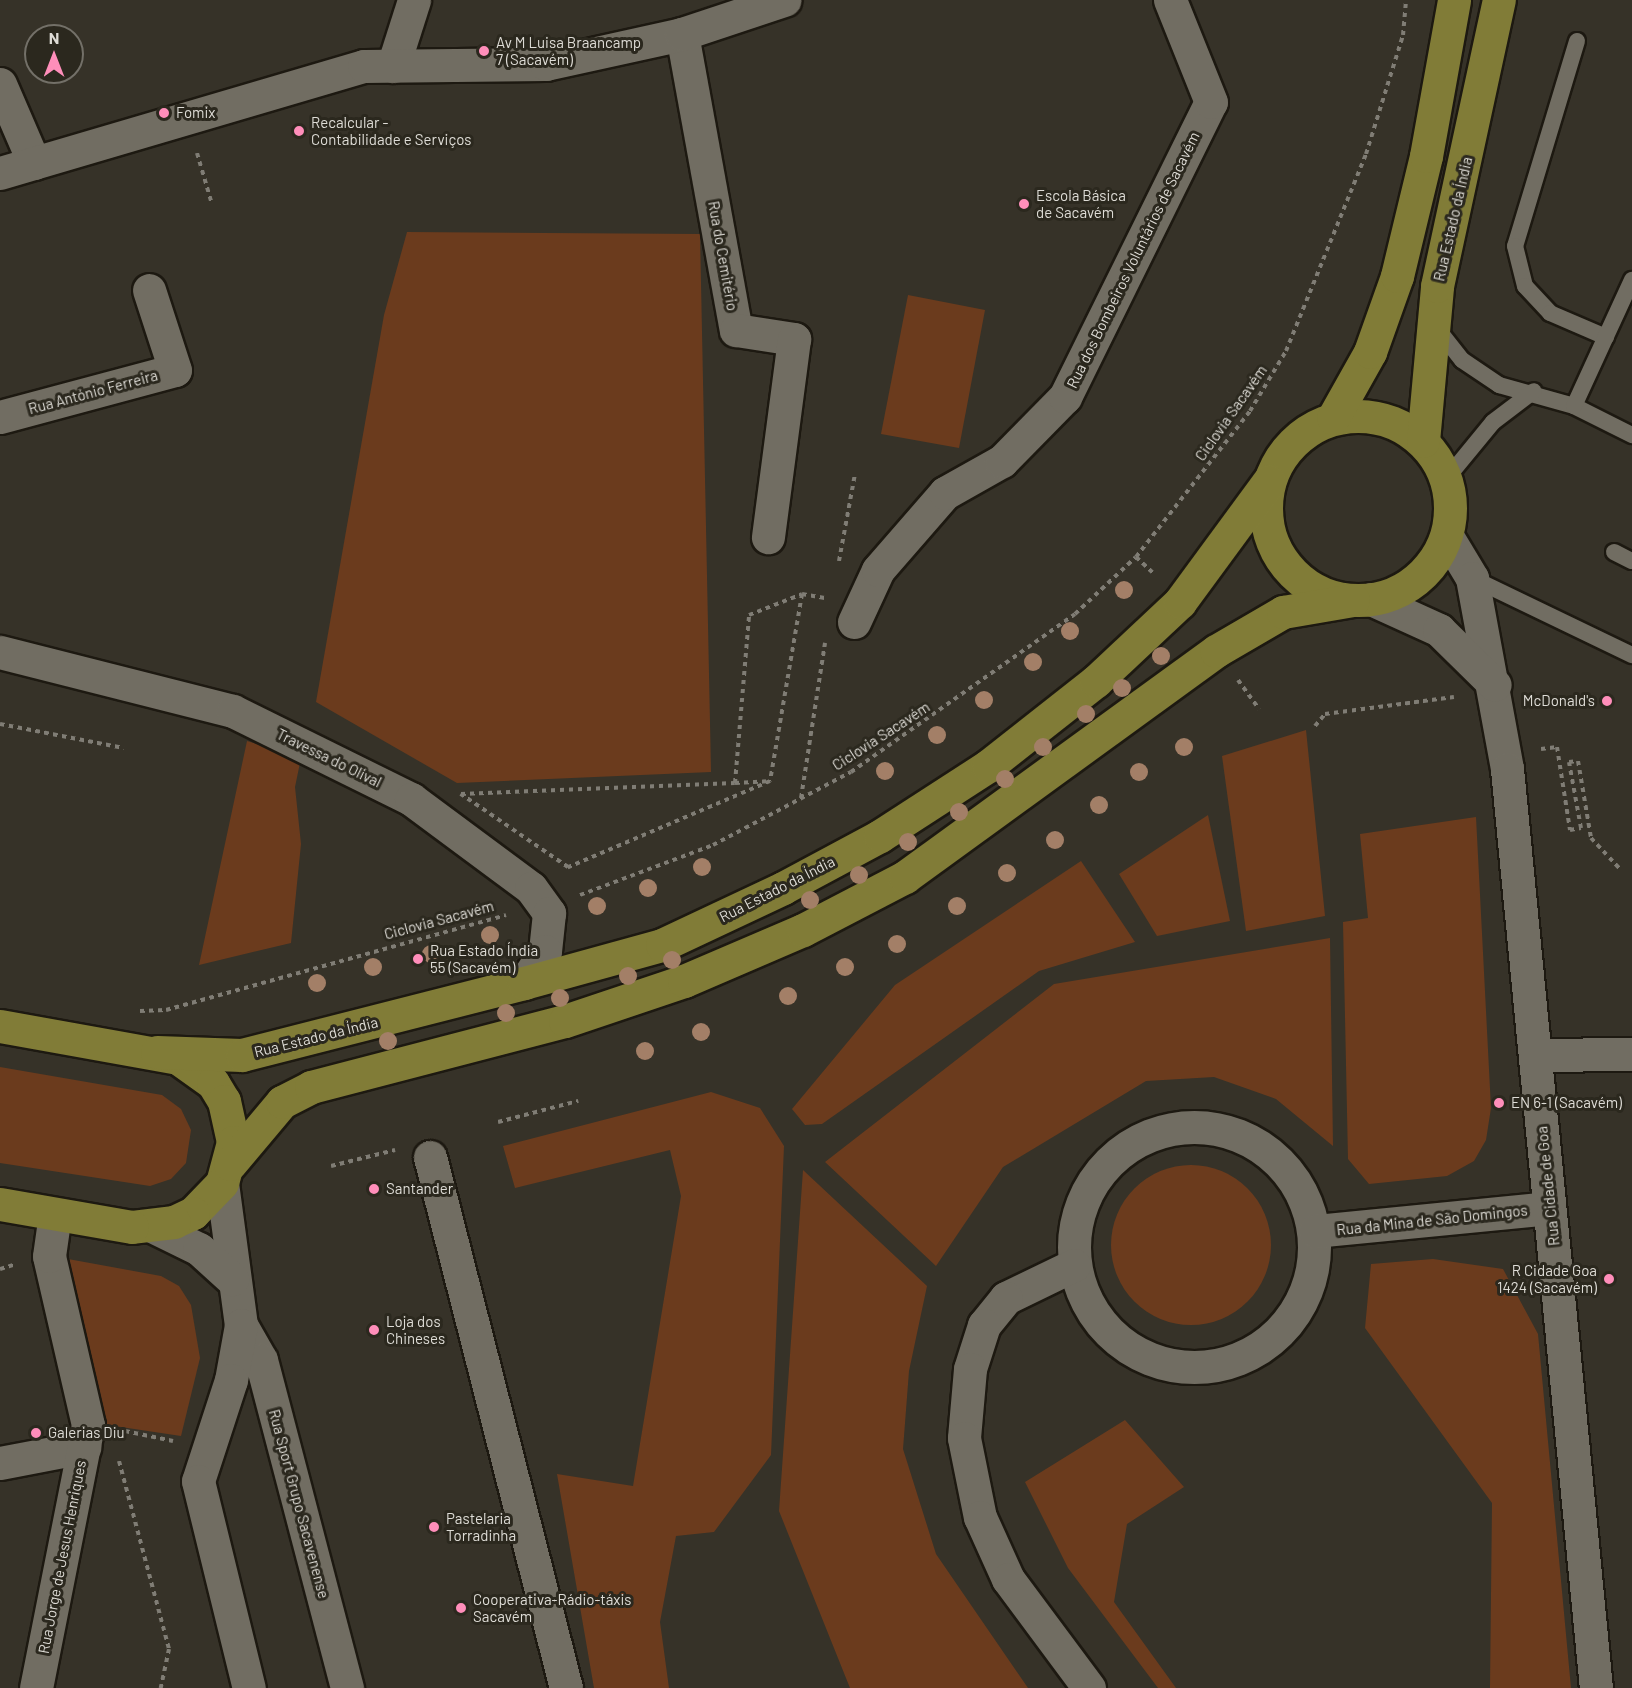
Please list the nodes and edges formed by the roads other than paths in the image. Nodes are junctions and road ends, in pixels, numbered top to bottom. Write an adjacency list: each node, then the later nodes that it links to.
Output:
1 (414, 0): 8 (street)
2 (784, 0): 6 (street)
3 (1170, 0): 30 (street, Rua dos Bombeiros Voluntários de Sacavém)
4 (1454, 0): 19 (main road)
5 (1499, 0): 14 (main road, Rua Estado da Índia)
6 (682, 34): 8 (street); 24 (street, Rua do Cemitério)
7 (1577, 40): 15 (lane)
8 (393, 66): 10 (street)
9 (0, 84): 10 (street)
10 (34, 164): 11 (street)
11 (0, 173)
12 (1632, 280): 15 (lane)
13 (149, 290): 18 (street, Rua António Ferreira)
14 (1431, 321): 16 (lane); 21 (main road, Rua Estado da Índia)
15 (1606, 337): 17 (lane)
16 (1534, 391): 17 (lane); 22 (lane)
17 (1574, 406): 20 (lane)
18 (0, 417)
19 (1333, 418): 21 (main road); 23 (main road)
20 (1632, 435)
21 (1423, 441): 22 (main road)
22 (1447, 478): 25 (main road)
23 (1269, 481): 29 (main road); 34 (main road, Rua Estado da Índia)
24 (768, 537)
25 (1448, 538): 28 (street, Rua Cidade de Goa); 29 (main road)
26 (1614, 552): 27 (lane)
27 (1632, 561)
28 (1472, 578): 32 (lane); 33 (street, Rua Cidade de Goa)
29 (1362, 600): 33 (street); 40 (main road)
30 (843, 610)
31 (0, 652): 34 (street, Travessa do Olival)
32 (1632, 655)
33 (1481, 690): 38 (street, Rua Cidade de Goa)
34 (524, 983): 36 (main road, Rua Estado da Índia)
35 (0, 1026): 36 (main road, Rua Estado da Índia)
36 (157, 1052): 40 (main road, Rua Estado da Índia)
37 (1632, 1054): 38 (street)
38 (1535, 1056): 42 (street, Rua Cidade de Goa)
39 (430, 1157): 54 (street)
40 (226, 1173): 44 (main road); 47 (street, Rua Sport Grupo Sacavenense)
41 (0, 1204): 43 (main road)
42 (1549, 1208): 45 (street, Rua da Mina de São Domingos); 56 (street, Rua Cidade de Goa)
43 (55, 1214): 44 (main road); 49 (street, Rua Jorge de Jesus Henriques)
44 (154, 1227): 47 (street)
45 (1315, 1231): 46 (street, Rua da Mina de São Domingos); 46 (street, Rua da Mina de São Domingos)
46 (1074, 1265): 55 (street)
47 (232, 1280): 48 (street, Rua Sport Grupo Sacavenense)
48 (241, 1325): 52 (street, Rua Sport Grupo Sacavenense); 53 (street, Rua Sport Grupo Sacavenense)
49 (94, 1433): 50 (street); 51 (street, Rua Jorge de Jesus Henriques)
50 (0, 1463)
51 (36, 1688)
52 (249, 1688)
53 (347, 1688)
54 (566, 1688)
55 (1089, 1688)
56 (1596, 1688)

